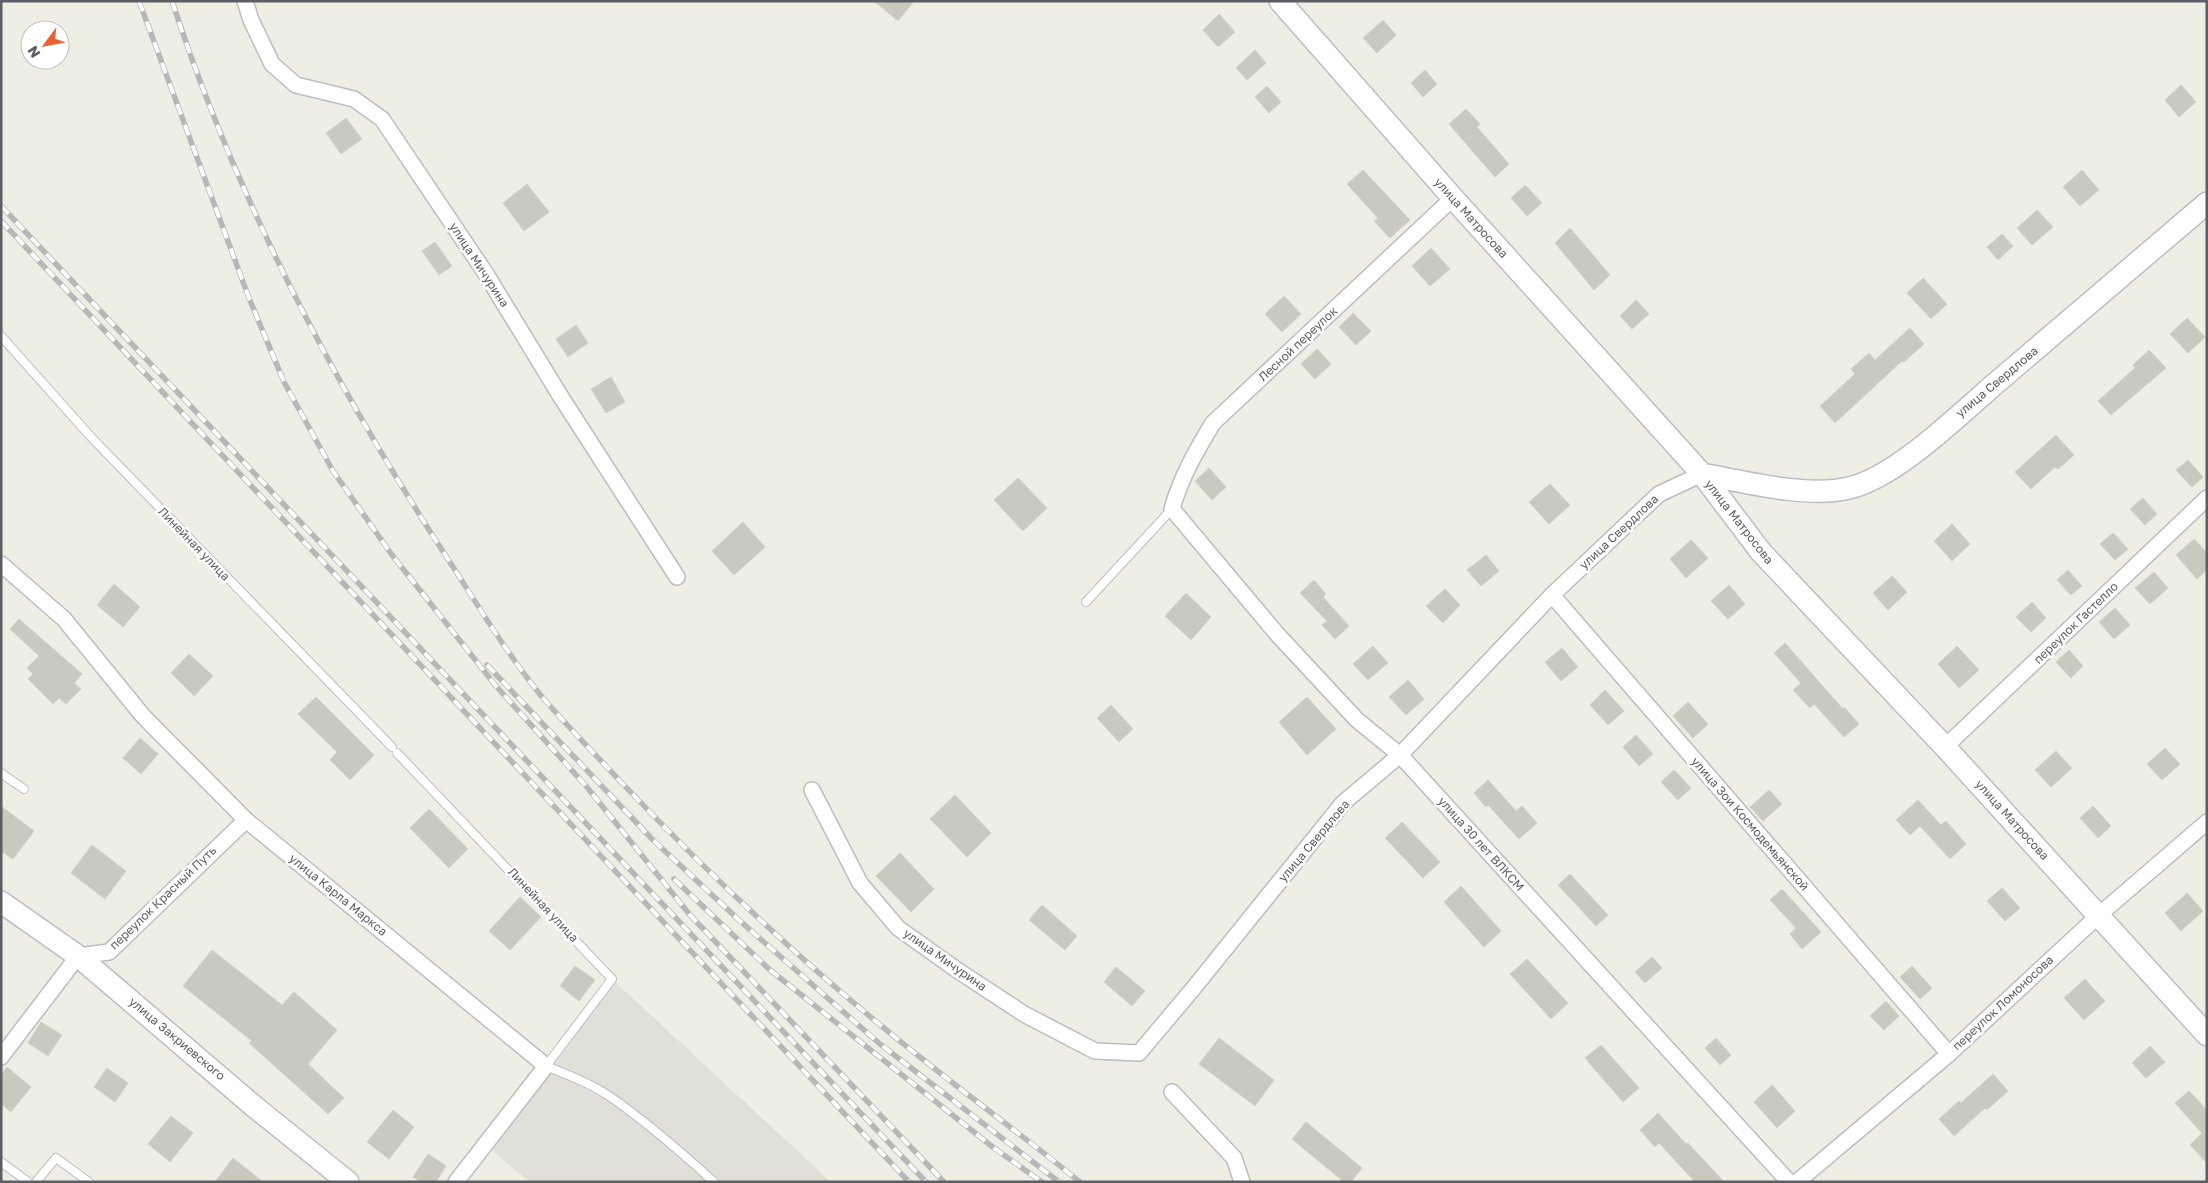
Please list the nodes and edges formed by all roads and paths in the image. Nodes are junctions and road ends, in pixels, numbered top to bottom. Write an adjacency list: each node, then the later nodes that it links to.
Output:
1 (245, 1): 10 (street, улица Мичурина)
2 (1280, 1): 3 (street, улица Матросова)
3 (1453, 198): 6 (street, улица Матросова); 8 (street, Лесной переулок)
4 (2207, 203): 6 (street, улица Свердлова)
5 (1, 336): 27 (lane, Линейная улица)
6 (1702, 474): 11 (street, улица Свердлова); 13 (street, улица Матросова)
7 (2207, 498): 13 (street, переулок Гастелло)
8 (1172, 510): 12 (lane); 14 (street, улица 30 лет ВЛКСМ)
9 (1, 564): 18 (street, улица Карла Маркса)
10 (677, 577)
11 (1552, 595): 14 (street, улица Свердлова); 25 (street, улица Зои Космодемьянской)
12 (1086, 602)
13 (1945, 747): 21 (street, улица Матросова)
14 (1400, 755): 24 (street, улица Свердлова); 37 (street, улица 30 лет ВЛКСМ)
15 (1, 773): 16 (lane)
16 (24, 789)
17 (812, 790): 24 (street, улица Мичурина)
18 (246, 820): 22 (street, переулок Красный Путь); 27 (street, улица Карла Маркса)
19 (2207, 822): 21 (street, переулок Ломоносова)
20 (1, 902): 22 (street, улица Закриевского)
21 (2099, 915): 23 (street, улица Матросова); 25 (street, переулок Ломоносова)
22 (78, 956): 26 (street); 33 (street, улица Закриевского)
23 (2207, 1035)
24 (1139, 1053)
25 (1949, 1054): 38 (street, переулок Ломоносова)
26 (1, 1057)
27 (546, 1066): 34 (street); 35 (lane, улица Карла Маркса)
28 (1172, 1092): 36 (street)
29 (1, 1162): 30 (lane)
30 (28, 1182)
31 (36, 1182): 32 (lane)
32 (89, 1182)
33 (348, 1182)
34 (456, 1182)
35 (714, 1182)
36 (1242, 1182)
37 (1789, 1182)
38 (1797, 1182)

